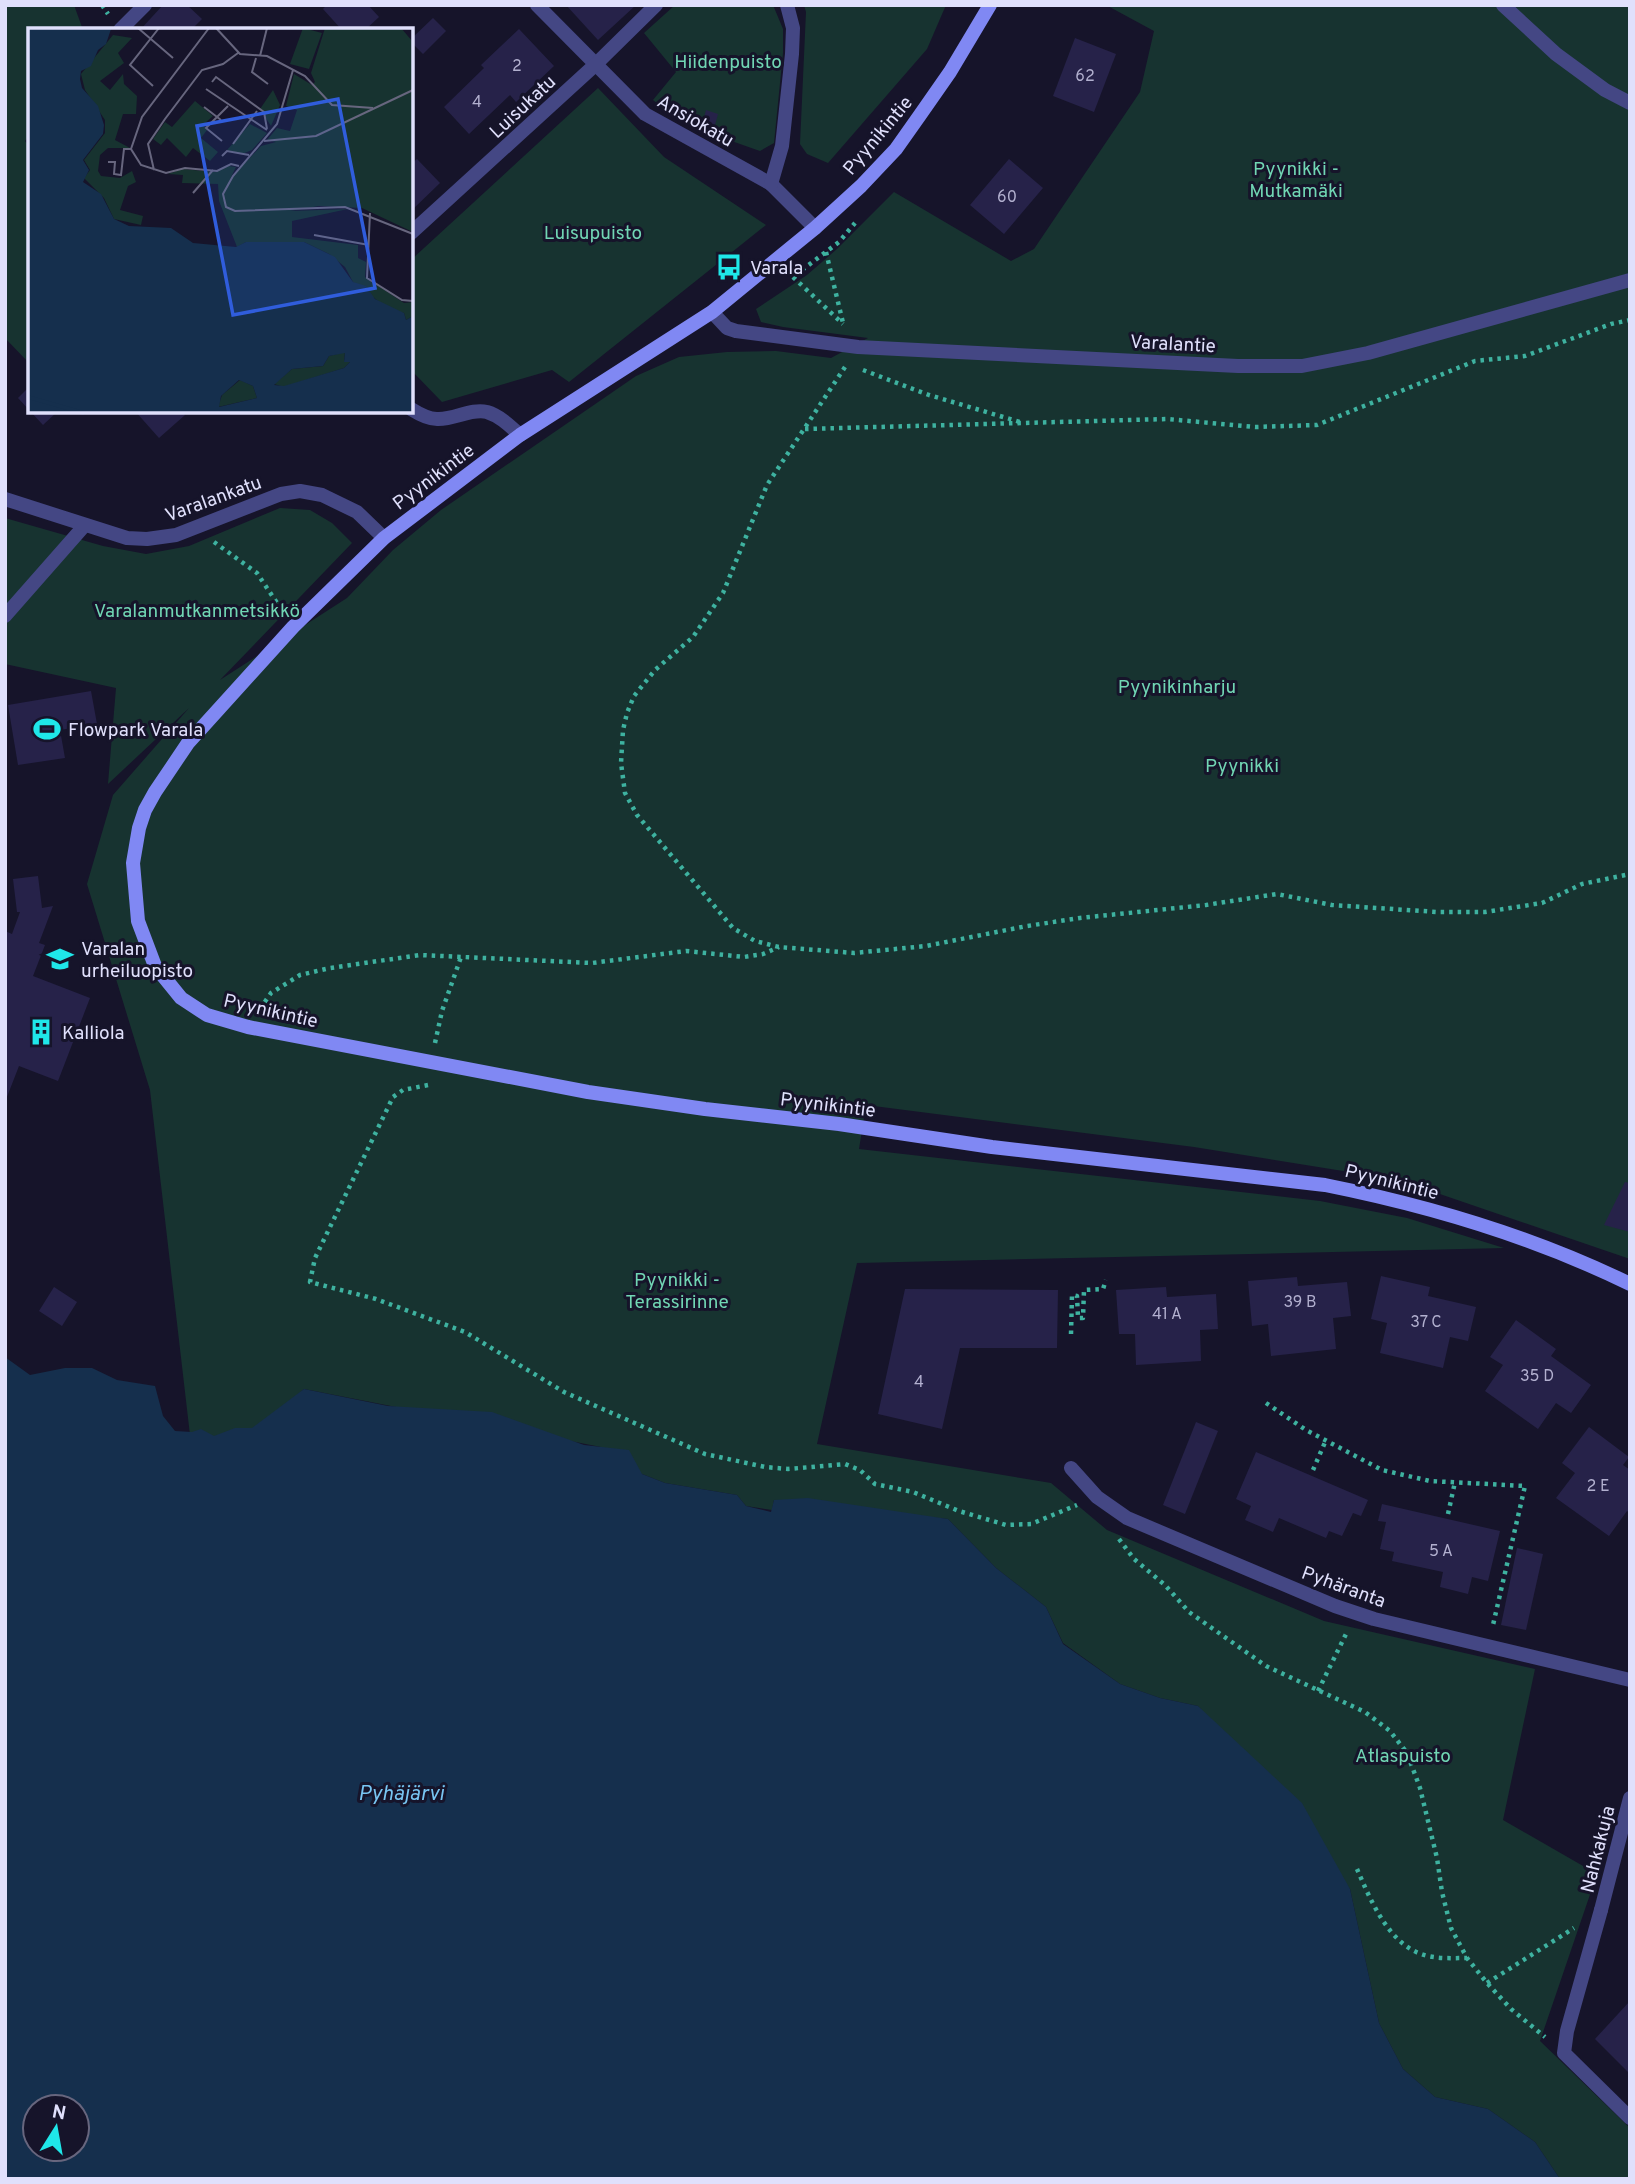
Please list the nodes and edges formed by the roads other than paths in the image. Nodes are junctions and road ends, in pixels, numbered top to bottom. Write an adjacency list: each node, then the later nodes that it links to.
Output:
1 (145, 5): 7 (street)
2 (537, 5): 8 (street, Ansiokatu)
3 (656, 5): 8 (street, Luisukatu)
4 (787, 5): 10 (street)
5 (990, 5): 11 (street, Pyynikintie)
6 (1503, 5): 9 (street)
7 (122, 28)
8 (594, 65): 10 (street, Ansiokatu); 12 (street, Luisukatu)
9 (1630, 103)
10 (771, 184): 11 (street, Ansiokatu)
11 (815, 228): 14 (street, Pyynikintie)
12 (413, 231)
13 (1630, 281): 14 (street, Varalantie)
14 (712, 312): 16 (street, Pyynikintie)
15 (413, 411): 16 (street)
16 (520, 435): 19 (street, Pyynikintie)
17 (5, 499): 18 (street, Varalankatu)
18 (85, 525): 19 (street, Varalankatu); 20 (street)
19 (384, 538): 21 (street, Pyynikintie)
20 (5, 616)
21 (1630, 1284)
22 (1071, 1468): 23 (street, Pyhäranta)
23 (1630, 1680)
24 (1630, 1798): 25 (street, Nahkakuja)
25 (1630, 2118)

